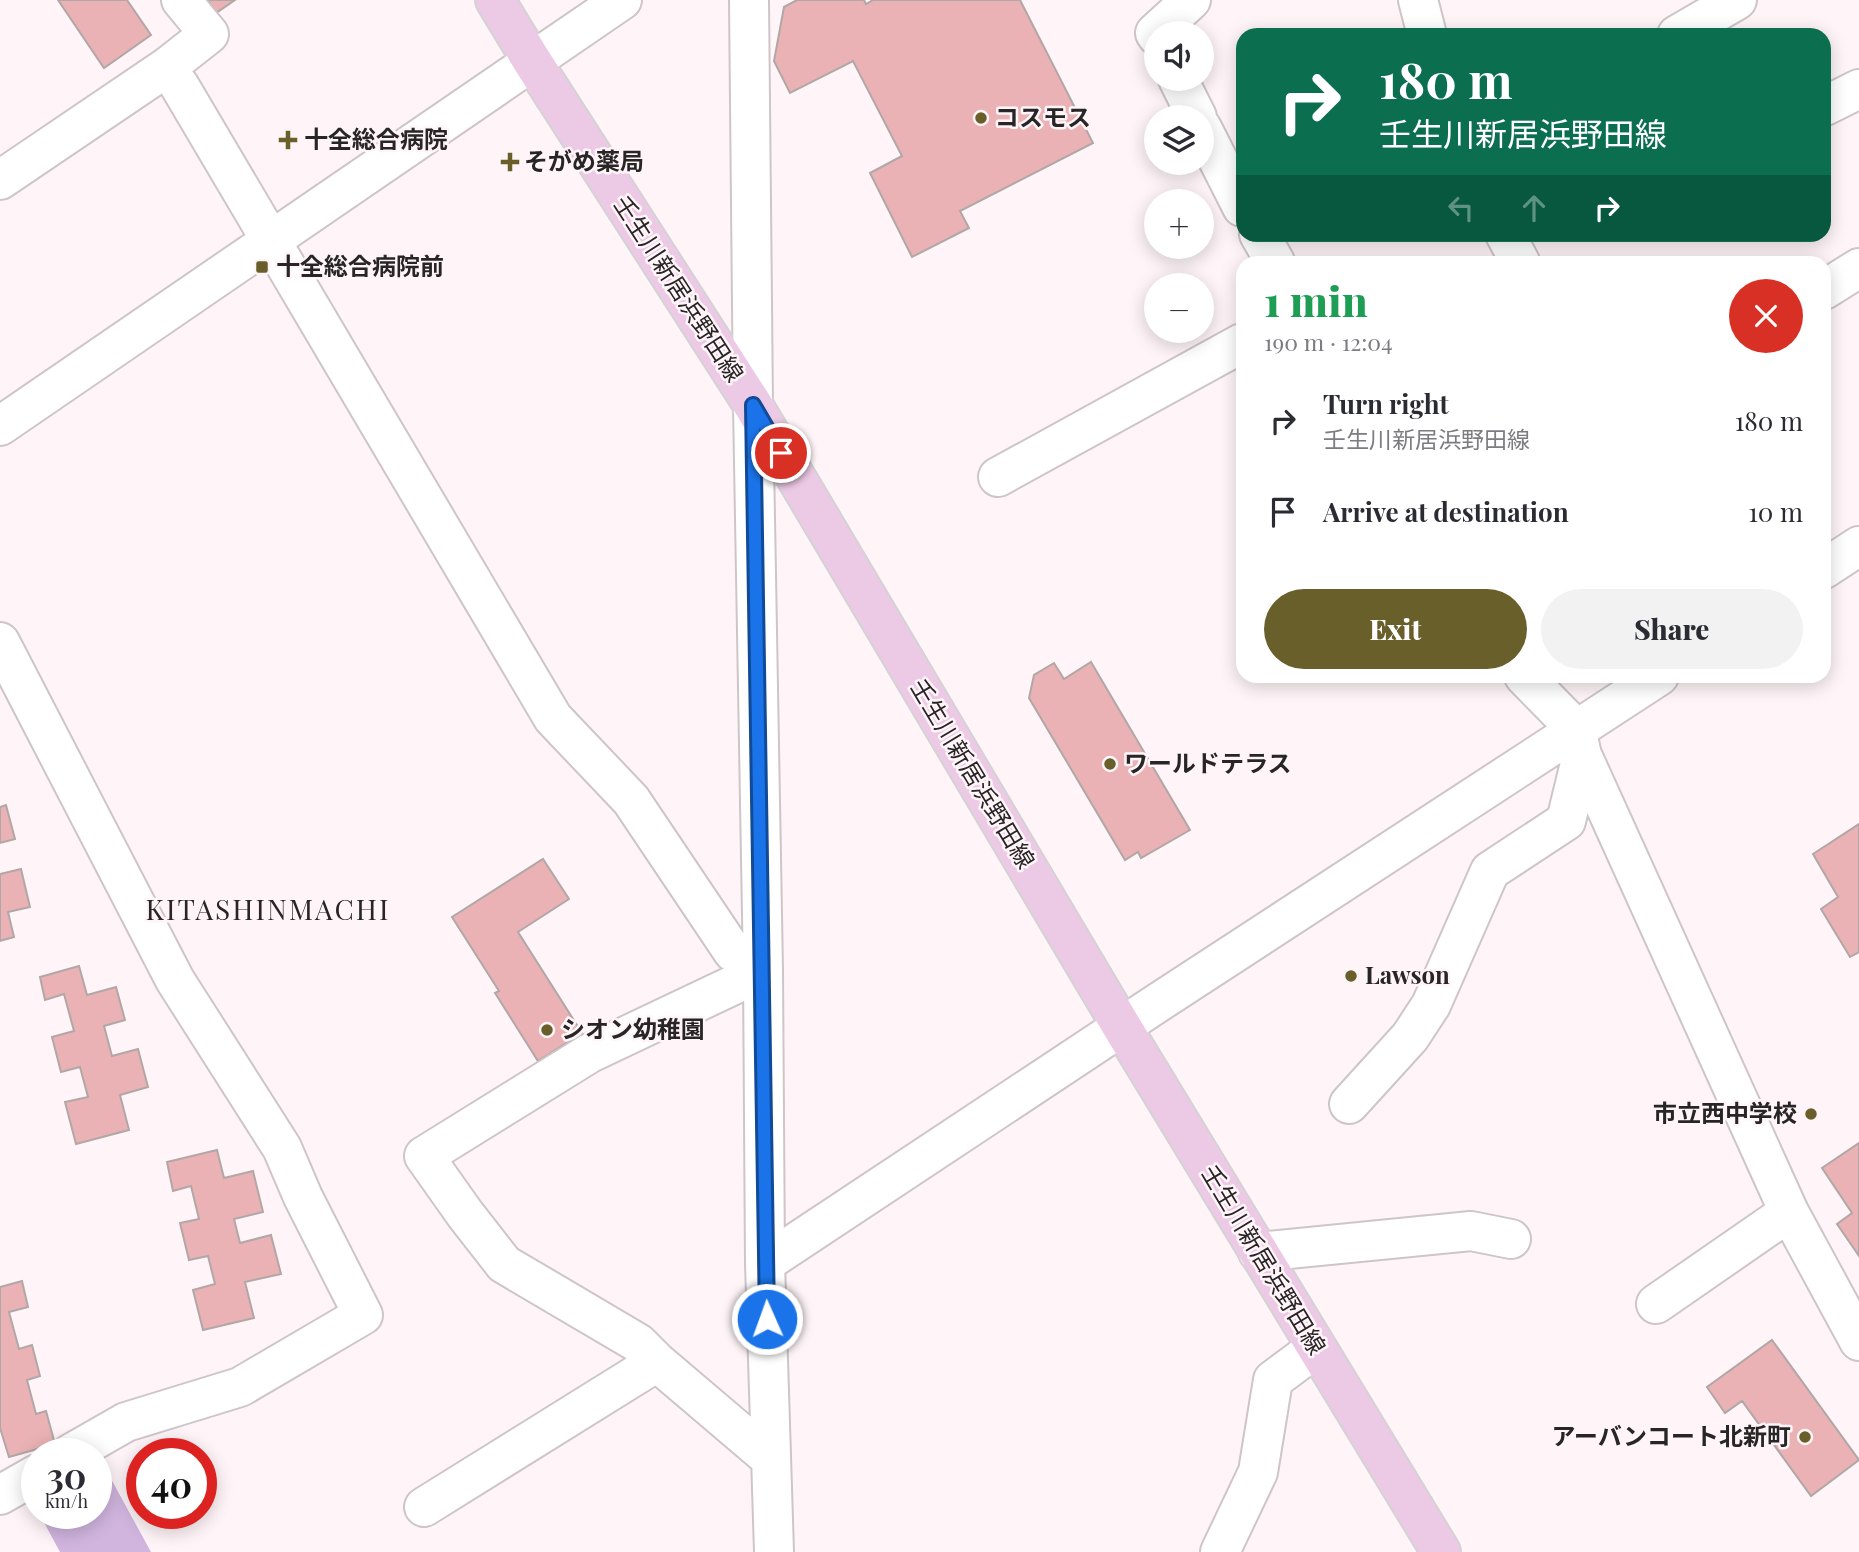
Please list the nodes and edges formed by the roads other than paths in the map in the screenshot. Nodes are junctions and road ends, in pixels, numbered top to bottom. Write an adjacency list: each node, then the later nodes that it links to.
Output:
1 (181, 0): 16 (street)
2 (495, 0): 11 (main road, 壬生川新居浜野田線)
3 (622, 0): 11 (street)
4 (749, 0): 22 (street)
5 (1191, 0): 8 (street)
6 (1418, 0): 9 (street)
7 (1737, 0): 10 (street)
8 (1168, 21)
9 (1425, 28)
10 (1689, 28)
11 (532, 61): 18 (street); 22 (main road, 壬生川新居浜野田線)
12 (179, 85): 18 (street)
13 (1859, 89): 14 (street)
14 (1831, 103)
15 (1214, 152): 17 (street)
16 (0, 180)
17 (1236, 195)
18 (271, 239): 23 (street); 31 (street)
19 (1859, 268): 20 (street)
20 (1831, 286)
21 (1236, 346): 24 (street)
22 (753, 405): 31 (street); 32 (main road, 壬生川新居浜野田線)
23 (0, 426)
24 (998, 477)
25 (1859, 546): 26 (street)
26 (1831, 564)
27 (0, 642): 42 (street)
28 (1530, 683): 30 (street)
29 (1651, 683): 30 (street)
30 (1579, 742): 32 (street); 33 (street); 34 (street)
31 (763, 971): 37 (street); 41 (street)
32 (1122, 1027): 36 (main road, 壬生川新居浜野田線); 37 (street)
33 (1349, 1104)
34 (1789, 1212): 38 (street); 39 (street)
35 (1511, 1239): 36 (street)
36 (1258, 1252): 40 (main road, 壬生川新居浜野田線)
37 (765, 1264): 43 (street)
38 (1656, 1304)
39 (1859, 1341)
40 (1317, 1348): 48 (street); 49 (main road, 壬生川新居浜野田線)
41 (656, 1362): 43 (street); 46 (street)
42 (98, 1438)
43 (771, 1459): 47 (street)
44 (21, 1483): 45 (street)
45 (0, 1495)
46 (424, 1507)
47 (774, 1552)
48 (1220, 1552)
49 (1441, 1552)

